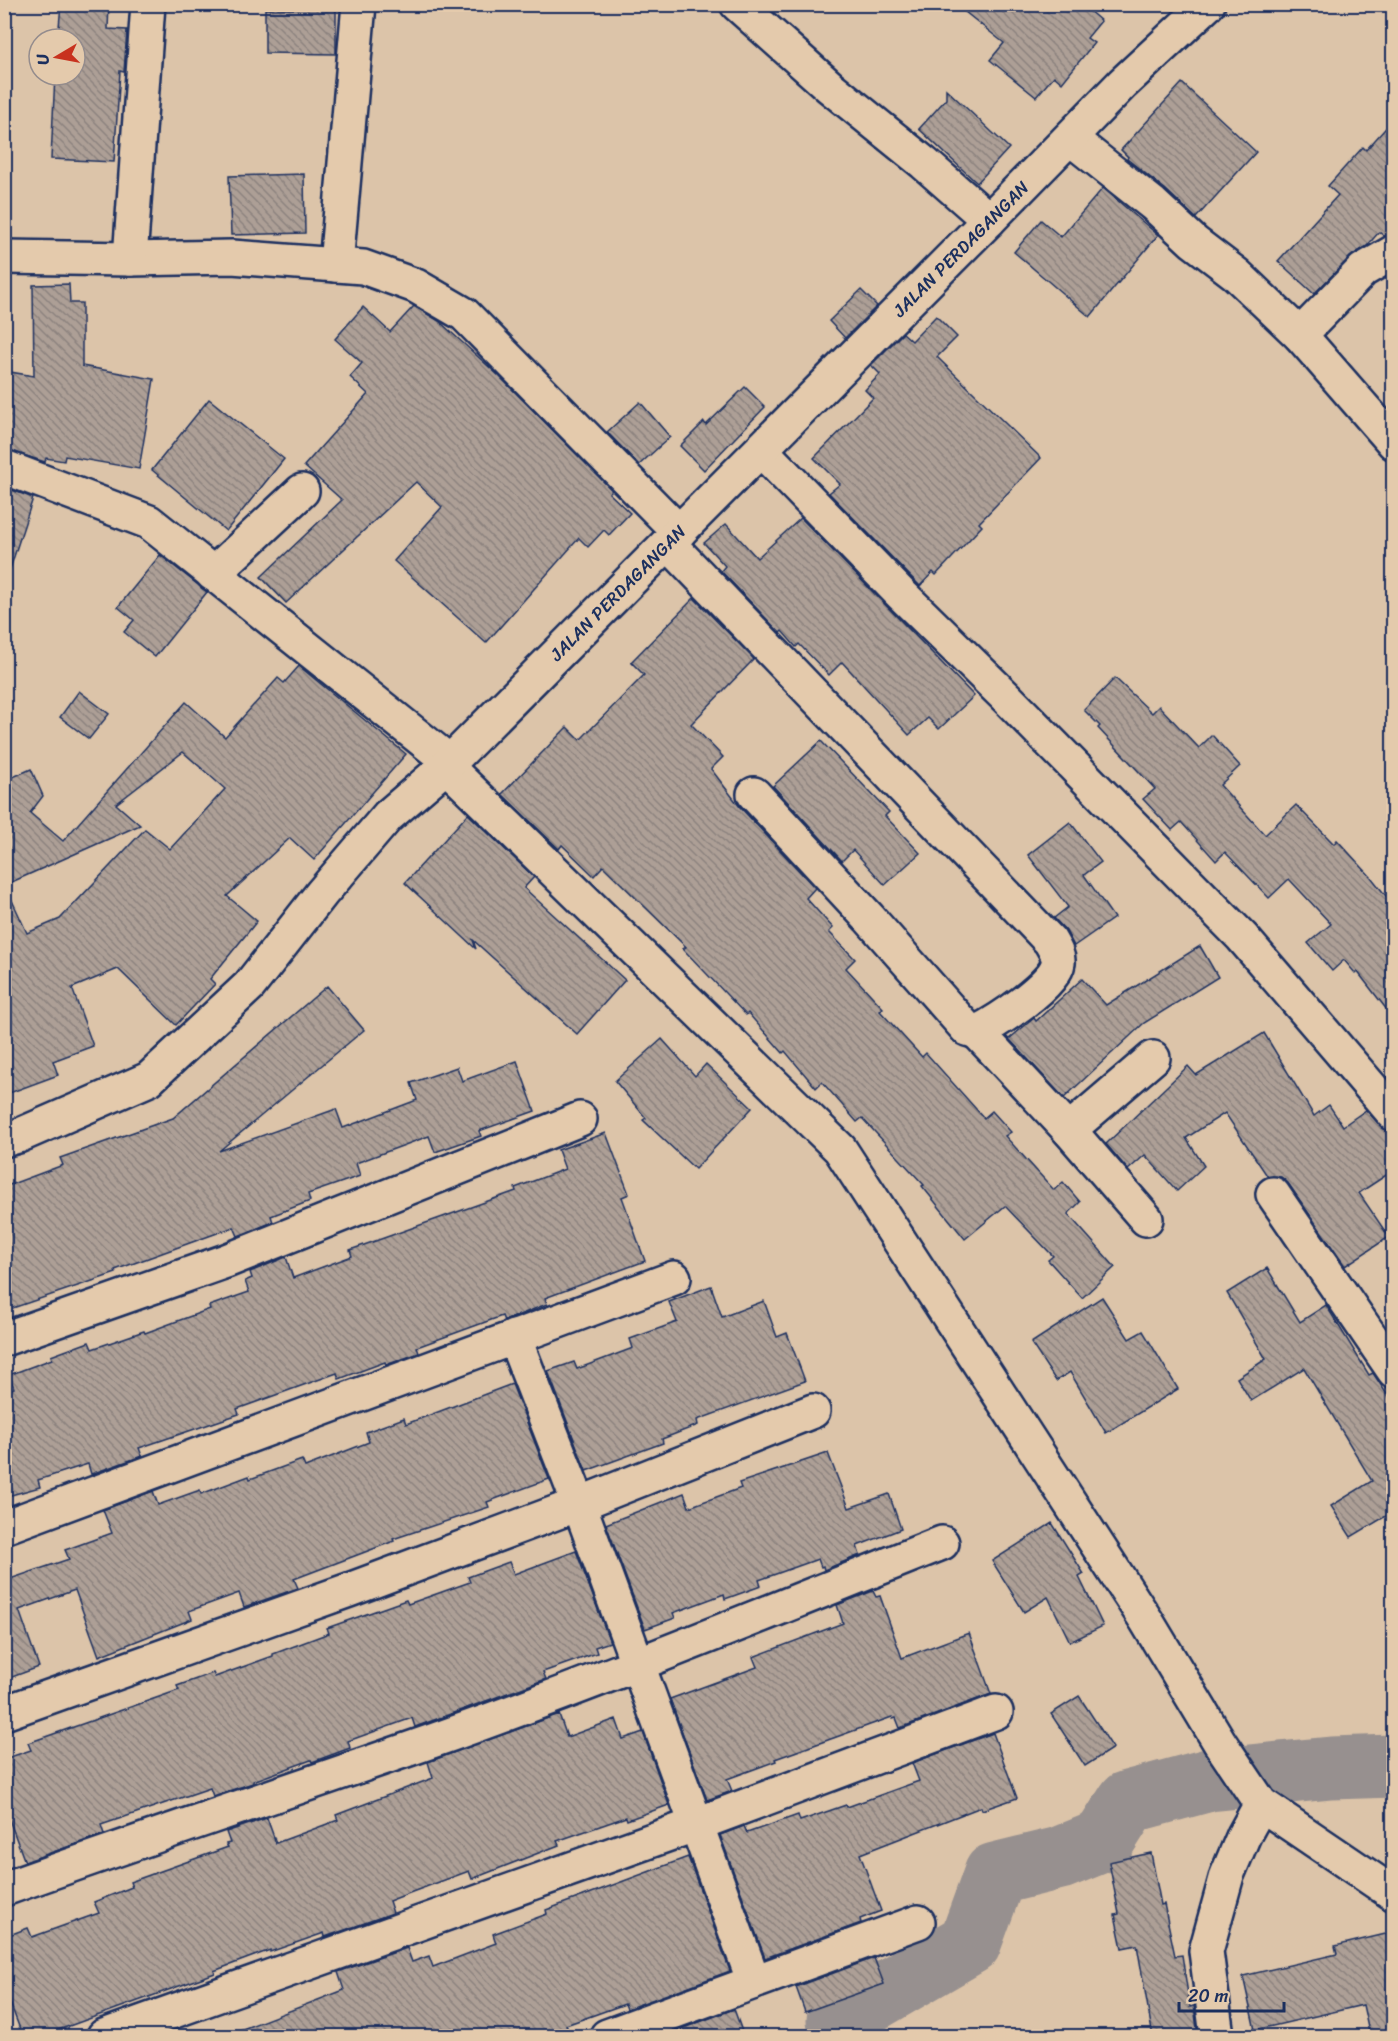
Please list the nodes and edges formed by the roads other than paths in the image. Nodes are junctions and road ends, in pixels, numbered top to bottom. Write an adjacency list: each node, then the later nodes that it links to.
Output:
1 (148, 4): 9 (street)
2 (359, 4): 10 (street)
3 (737, 4): 6 (street)
4 (1208, 4): 5 (street, JALAN PERDAGANGAN)
5 (1070, 138): 6 (street, JALAN PERDAGANGAN); 11 (street)
6 (989, 220): 13 (street, JALAN PERDAGANGAN)
7 (1394, 252): 11 (street)
8 (4, 257): 9 (street)
9 (130, 259): 10 (street)
10 (336, 265): 16 (street)
11 (1300, 335): 12 (street)
12 (1394, 443)
13 (761, 450): 16 (street, JALAN PERDAGANGAN); 22 (street)
14 (4, 467): 17 (street)
15 (302, 490): 17 (street)
16 (674, 538): 18 (street, JALAN PERDAGANGAN); 20 (street)
17 (213, 574): 18 (street)
18 (448, 764): 25 (street, JALAN PERDAGANGAN); 39 (street)
19 (754, 794): 20 (street)
20 (977, 1032): 24 (street)
21 (1153, 1058): 24 (street)
22 (1394, 1114)
23 (580, 1119): 30 (street)
24 (1069, 1130): 27 (street)
25 (4, 1140)
26 (1273, 1194): 31 (street)
27 (1146, 1219)
28 (674, 1278): 29 (street)
29 (514, 1337): 33 (street); 34 (street)
30 (4, 1339)
31 (1394, 1371)
32 (813, 1411): 33 (street)
33 (579, 1504): 36 (street); 38 (street)
34 (4, 1527)
35 (942, 1543): 36 (street)
36 (637, 1664): 40 (street); 41 (street)
37 (996, 1712): 40 (street)
38 (4, 1713)
39 (1256, 1797): 42 (street); 47 (street)
40 (697, 1824): 44 (street); 45 (street)
41 (4, 1890)
42 (1394, 1894)
43 (918, 1922): 44 (street)
44 (754, 1982): 46 (street)
45 (104, 2037)
46 (607, 2037)
47 (1217, 2037)

